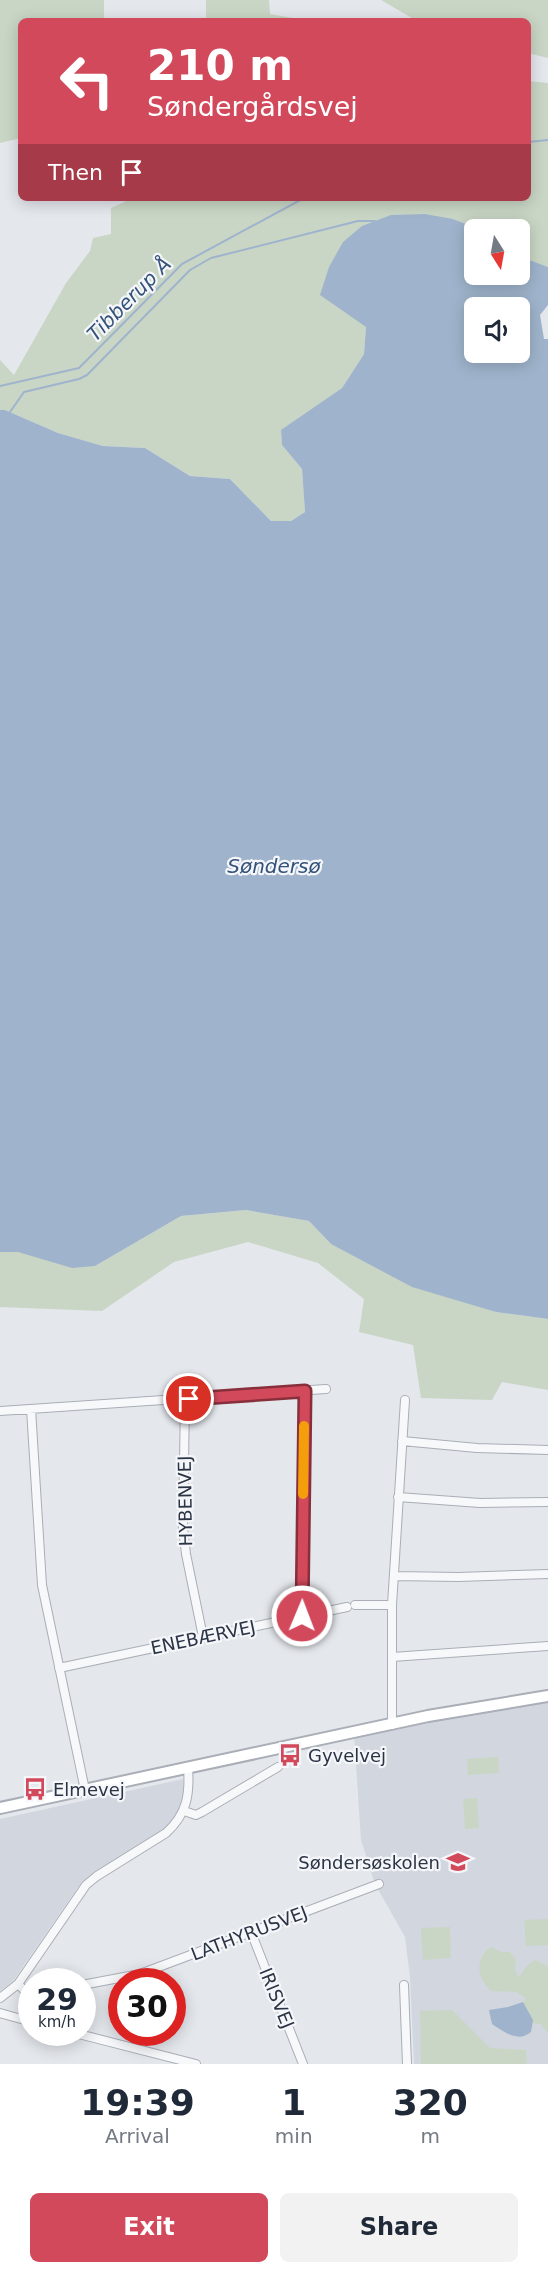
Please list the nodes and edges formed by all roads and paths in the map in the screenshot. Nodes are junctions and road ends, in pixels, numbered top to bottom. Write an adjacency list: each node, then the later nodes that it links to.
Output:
1 (326, 1389): 2 (street)
2 (305, 1391): 3 (street); 14 (street)
3 (185, 1399): 5 (street); 15 (street, HYBENVEJ)
4 (405, 1400): 7 (street)
5 (32, 1410): 6 (street); 18 (street)
6 (0, 1411)
7 (402, 1441): 8 (street); 9 (street)
8 (548, 1450)
9 (398, 1497): 10 (street); 12 (street)
10 (547, 1502)
11 (548, 1574): 12 (street)
12 (394, 1576): 13 (street)
13 (392, 1605): 14 (street, ENEBÆRVEJ); 17 (street)
14 (302, 1616): 15 (street, ENEBÆRVEJ)
15 (203, 1637): 18 (street, ENEBÆRVEJ)
16 (548, 1646): 17 (street)
17 (392, 1657): 20 (street)
18 (59, 1668): 23 (street)
19 (548, 1696): 20 (street)
20 (392, 1725): 21 (street)
21 (188, 1767): 23 (street); 25 (street)
22 (278, 1767): 25 (street)
23 (86, 1790): 24 (street)
24 (0, 1808)
25 (184, 1811): 28 (street)
26 (379, 1884): 27 (street, LATHYRUSVEJ)
27 (251, 1932): 29 (street, LATHYRUSVEJ); 37 (street, IRISVEJ)
28 (29, 1968)
29 (96, 1982)
30 (18, 1984): 32 (street)
31 (405, 1985): 38 (street)
32 (0, 1998)
33 (0, 2013): 34 (street)
34 (18, 2018)
35 (96, 2038): 36 (street)
36 (196, 2064)
37 (303, 2064)
38 (407, 2064)

